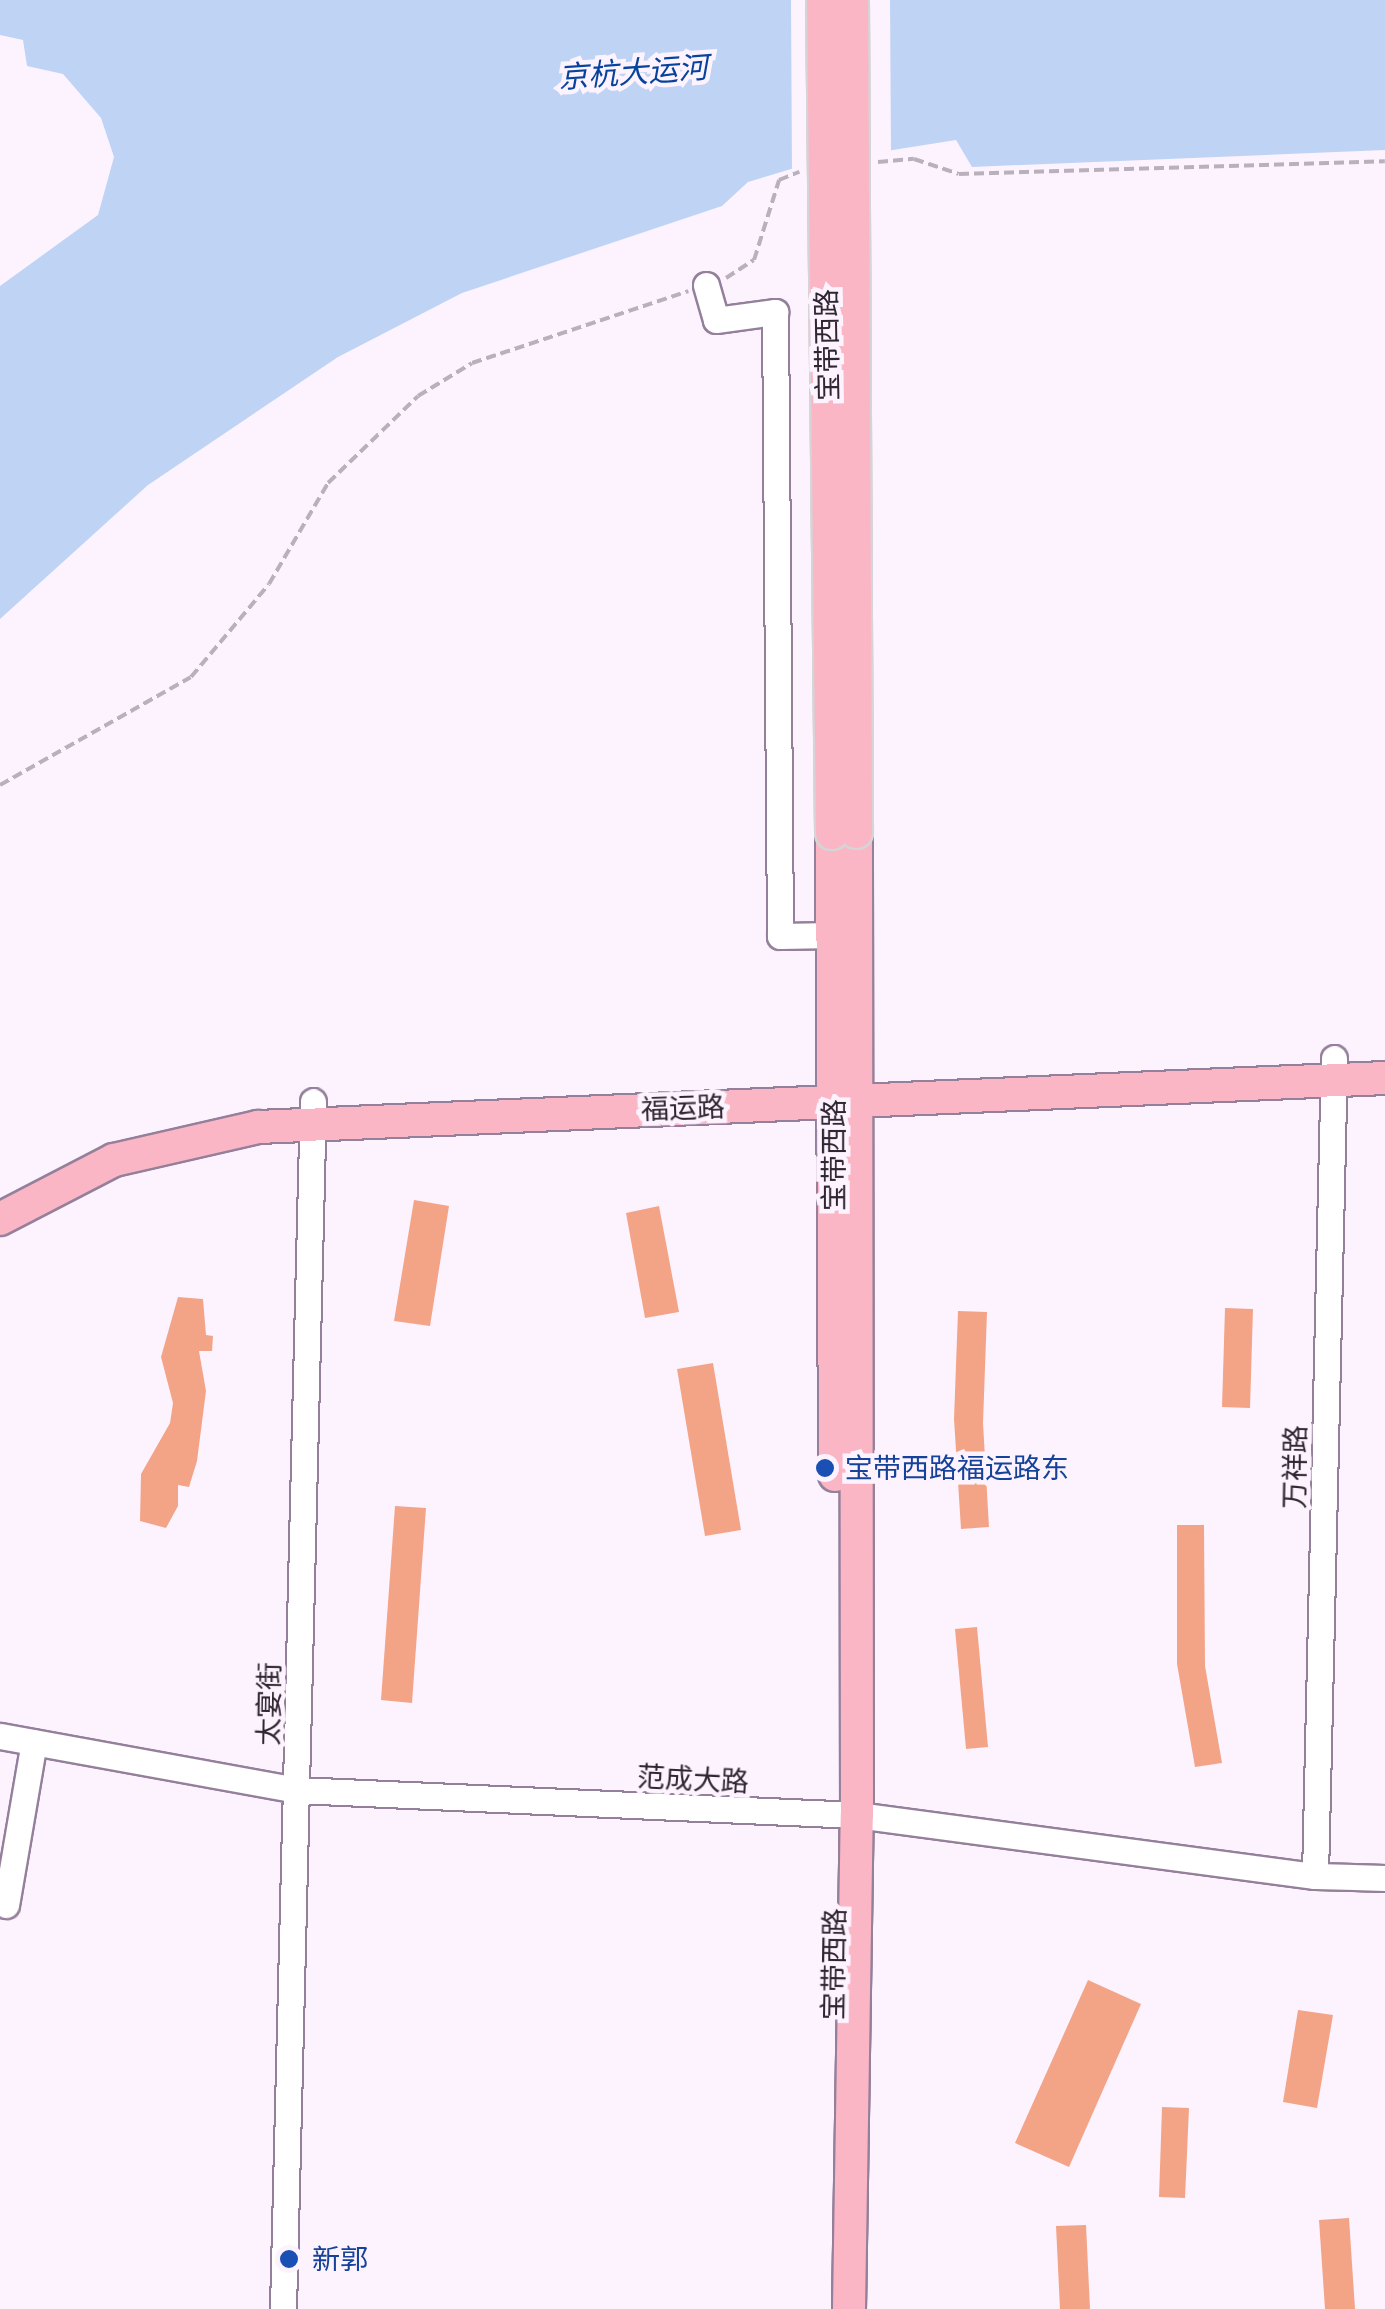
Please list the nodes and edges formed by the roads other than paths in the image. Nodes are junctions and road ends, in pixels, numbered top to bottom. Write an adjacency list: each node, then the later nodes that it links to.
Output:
1 (823, 0): 4 (main road, 宝带西路, bridge)
2 (852, 0): 4 (main road, 宝带西路, bridge)
3 (706, 284): 5 (street)
4 (844, 832): 5 (main road, 宝带西路); 9 (main road, 宝带西路)
5 (833, 935): 9 (main road, 宝带西路)
6 (1385, 1057): 7 (main road, 福运路)
7 (1334, 1069): 8 (main road, 福运路); 9 (main road, 福运路); 17 (street, 万祥路)
8 (1385, 1078)
9 (846, 1092): 10 (main road, 福运路); 16 (main road, 宝带西路)
10 (313, 1112): 11 (main road, 福运路); 12 (main road, 福运路); 15 (street, 太宴街)
11 (0, 1194)
12 (0, 1219)
13 (0, 1736): 14 (street, 范成大路)
14 (34, 1742): 15 (street, 范成大路); 19 (street)
15 (297, 1790): 16 (street, 范成大路); 20 (street, 太宴街)
16 (847, 1815): 17 (street, 范成大路); 21 (main road, 宝带西路); 22 (main road, 宝带西路)
17 (1315, 1876): 18 (street, 范成大路)
18 (1385, 1878)
19 (6, 1905)
20 (283, 2309)
21 (829, 2309)
22 (849, 2309)

